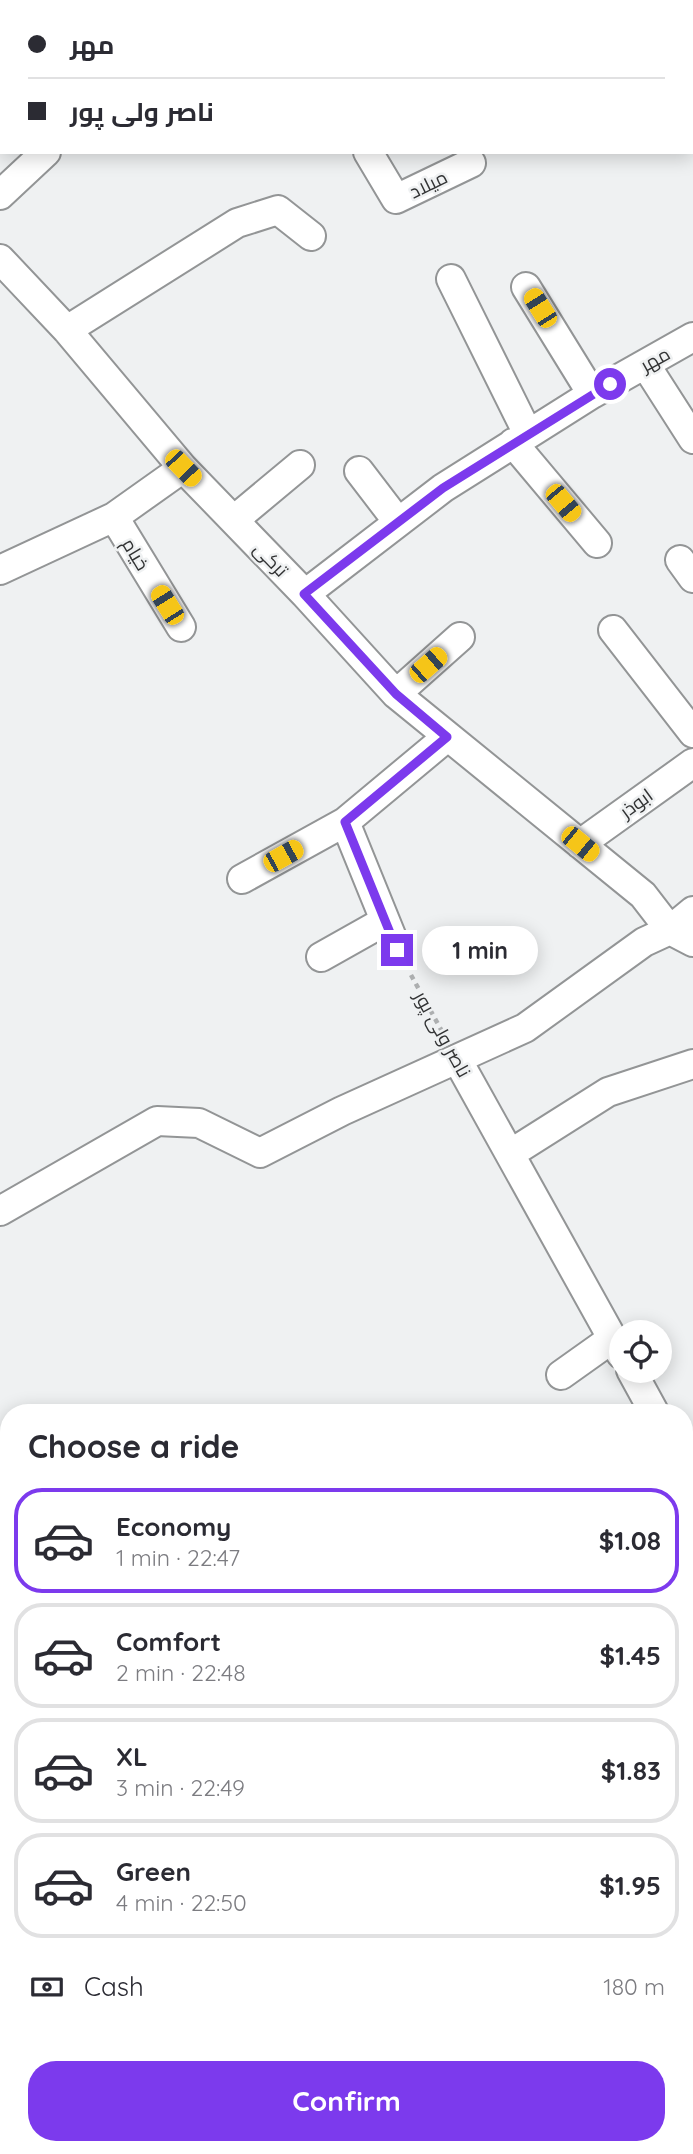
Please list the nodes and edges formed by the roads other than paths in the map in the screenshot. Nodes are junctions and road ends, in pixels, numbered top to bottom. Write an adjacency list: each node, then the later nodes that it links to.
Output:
1 (44, 154): 4 (street)
2 (369, 154): 3 (street, میلاد)
3 (471, 163)
4 (0, 195)
5 (311, 236): 9 (street)
6 (0, 259): 9 (street, ترکی)
7 (451, 279): 13 (street)
8 (526, 287): 12 (street)
9 (67, 330): 16 (street, ترکی)
10 (693, 337): 11 (street, مهر)
11 (645, 365): 12 (street, مهر); 14 (street)
12 (593, 394): 13 (street, مهر)
13 (521, 439): 20 (street, مهر); 21 (street)
14 (693, 439)
15 (300, 465): 19 (street)
16 (183, 468): 18 (street, خیام); 19 (street, ترکی)
17 (359, 471): 20 (street)
18 (114, 517): 22 (street, خیام); 24 (street, خیام)
19 (234, 520): 23 (street, ترکی)
20 (398, 522): 23 (street, مهر)
21 (597, 543)
22 (0, 570)
23 (304, 594): 27 (street, ترکی)
24 (181, 627)
25 (613, 630): 28 (street)
26 (460, 637): 27 (street)
27 (396, 694): 29 (street, ترکی)
28 (693, 733)
29 (447, 737): 31 (street); 32 (street, ترکی)
30 (693, 763): 32 (street, ابوذر)
31 (345, 822): 33 (street); 35 (street)
32 (580, 844): 36 (street, ترکی)
33 (242, 879)
34 (693, 911): 36 (street)
35 (385, 921): 37 (street); 38 (street)
36 (681, 936): 39 (street)
37 (397, 950)
38 (321, 957)
39 (457, 1059): 41 (street, ناصر ولی پور); 42 (street)
40 (693, 1064): 41 (street)
41 (510, 1154): 43 (street, ناصر ولی پور)
42 (0, 1211)
43 (609, 1332)
44 (609, 1350): 45 (street)
45 (561, 1375)
46 (638, 1383): 47 (street)
47 (650, 1404)

